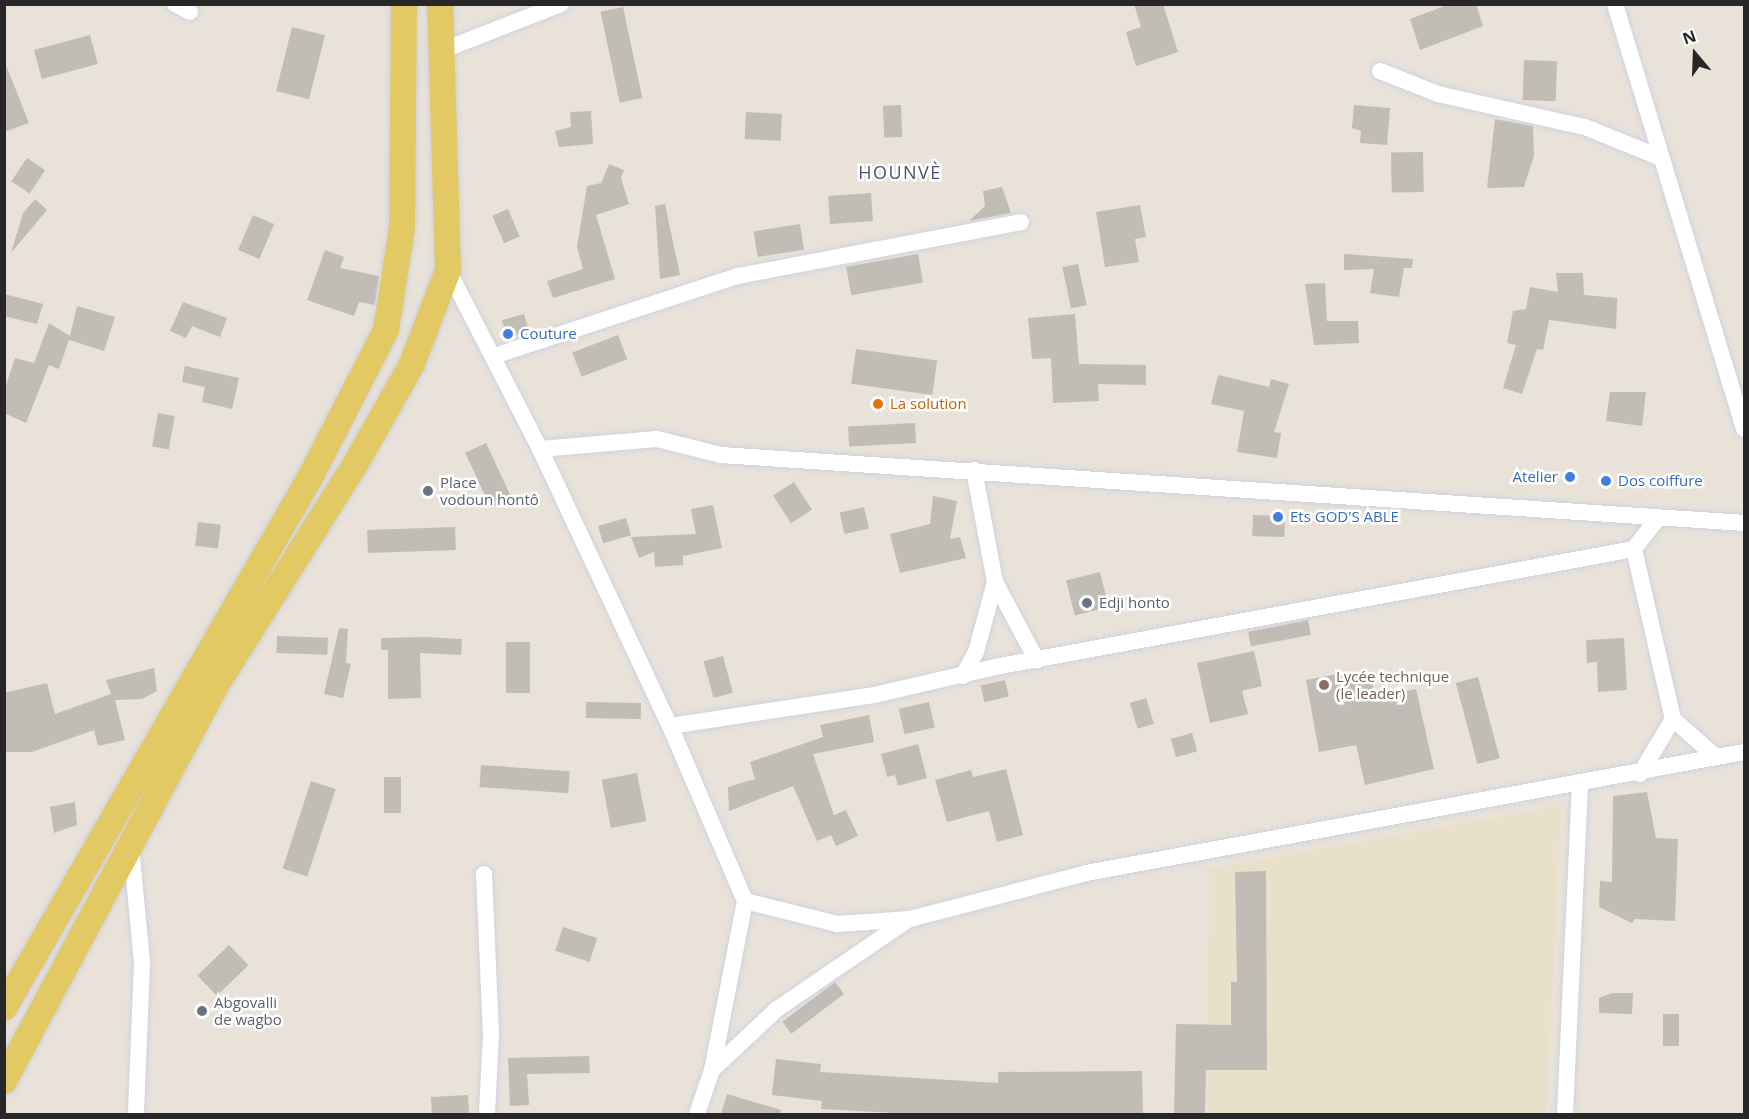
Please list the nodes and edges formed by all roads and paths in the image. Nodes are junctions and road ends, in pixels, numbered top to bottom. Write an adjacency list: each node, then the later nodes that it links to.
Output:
1 (404, 4): 30 (main road)
2 (440, 4): 5 (main road)
3 (561, 4): 5 (street)
4 (1614, 4): 7 (street)
5 (441, 51): 9 (main road)
6 (1380, 71): 7 (street)
7 (1659, 157): 11 (street)
8 (1021, 222): 10 (street)
9 (448, 270): 10 (street); 26 (main road)
10 (494, 356): 12 (street)
11 (1744, 429)
12 (540, 449): 13 (street); 21 (street)
13 (974, 470): 14 (street); 17 (street)
14 (1658, 518): 15 (street); 16 (street)
15 (1744, 523)
16 (1634, 549): 18 (street); 20 (street)
17 (995, 582): 18 (street); 19 (street)
18 (1037, 661): 19 (street)
19 (963, 676): 21 (street)
20 (1673, 719): 23 (street); 24 (street)
21 (670, 726): 28 (street)
22 (1744, 752): 23 (street)
23 (1716, 757): 24 (street)
24 (1640, 774): 25 (street)
25 (1580, 785): 29 (street); 36 (street)
26 (130, 840): 32 (main road); 33 (street)
27 (484, 874): 34 (street)
28 (745, 901): 29 (street); 31 (street)
29 (910, 919): 31 (street)
30 (4, 1008)
31 (712, 1070): 35 (street)
32 (4, 1081)
33 (136, 1114)
34 (487, 1114)
35 (697, 1114)
36 (1565, 1114)

